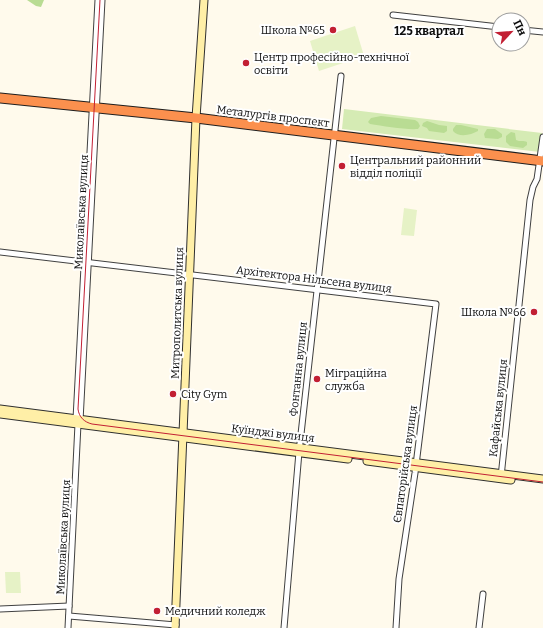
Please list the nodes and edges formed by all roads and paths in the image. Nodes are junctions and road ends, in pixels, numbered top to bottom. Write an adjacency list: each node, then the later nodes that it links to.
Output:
1 (98, 0): 8 (street, Миколаївська вулиця)
2 (102, 0): 8 (street, Миколаївська вулиця)
3 (204, 0): 12 (main road, Митрополитська вулиця)
4 (393, 15): 5 (street)
5 (491, 26)
6 (531, 31): 7 (street)
7 (543, 32)
8 (98, 45): 11 (street, Миколаївська вулиця)
9 (341, 76): 13 (street, Фонтанна вулиця)
10 (0, 98): 11 (highway, Металургів проспект)
11 (95, 108): 12 (highway, Металургів проспект); 17 (street, Миколаївська вулиця)
12 (196, 118): 13 (highway, Металургів проспект); 18 (main road, Митрополитська вулиця)
13 (334, 136): 15 (highway, Металургів проспект); 19 (street, Фонтанна вулиця)
14 (543, 137): 15 (street)
15 (541, 160): 27 (street, Кафайська вулиця)
16 (0, 252): 17 (street, Архітектора Нільсена вулиця)
17 (87, 262): 18 (street, Архітектора Нільсена вулиця); 23 (street, Миколаївська вулиця)
18 (190, 275): 19 (street, Архітектора Нільсена вулиця); 24 (main road, Митрополитська вулиця)
19 (317, 290): 20 (street, Архітектора Нільсена вулиця); 25 (street, Фонтанна вулиця)
20 (436, 304): 26 (street, Євпаторійська вулиця)
21 (0, 409): 23 (main road, Куїнджі вулиця)
22 (0, 414): 23 (main road, Куїнджі вулиця)
23 (78, 420): 24 (main road, Куїнджі вулиця); 31 (street, Миколаївська вулиця)
24 (183, 435): 25 (main road, Куїнджі вулиця); 34 (main road, Митрополитська вулиця)
25 (299, 450): 26 (main road, Куїнджі вулиця); 36 (street, Фонтанна вулиця)
26 (416, 465): 27 (main road, Куїнджі вулиця); 37 (street, Євпаторійська вулиця)
27 (501, 476): 28 (main road, Куїнджі вулиця); 29 (main road, Куїнджі вулиця)
28 (543, 479)
29 (543, 484)
30 (483, 594): 38 (street)
31 (69, 606): 32 (street); 33 (street, Миколаївська вулиця)
32 (0, 609)
33 (69, 616): 34 (street); 35 (street, Миколаївська вулиця)
34 (176, 626)
35 (68, 628)
36 (284, 628)
37 (396, 628)
38 (479, 628)

